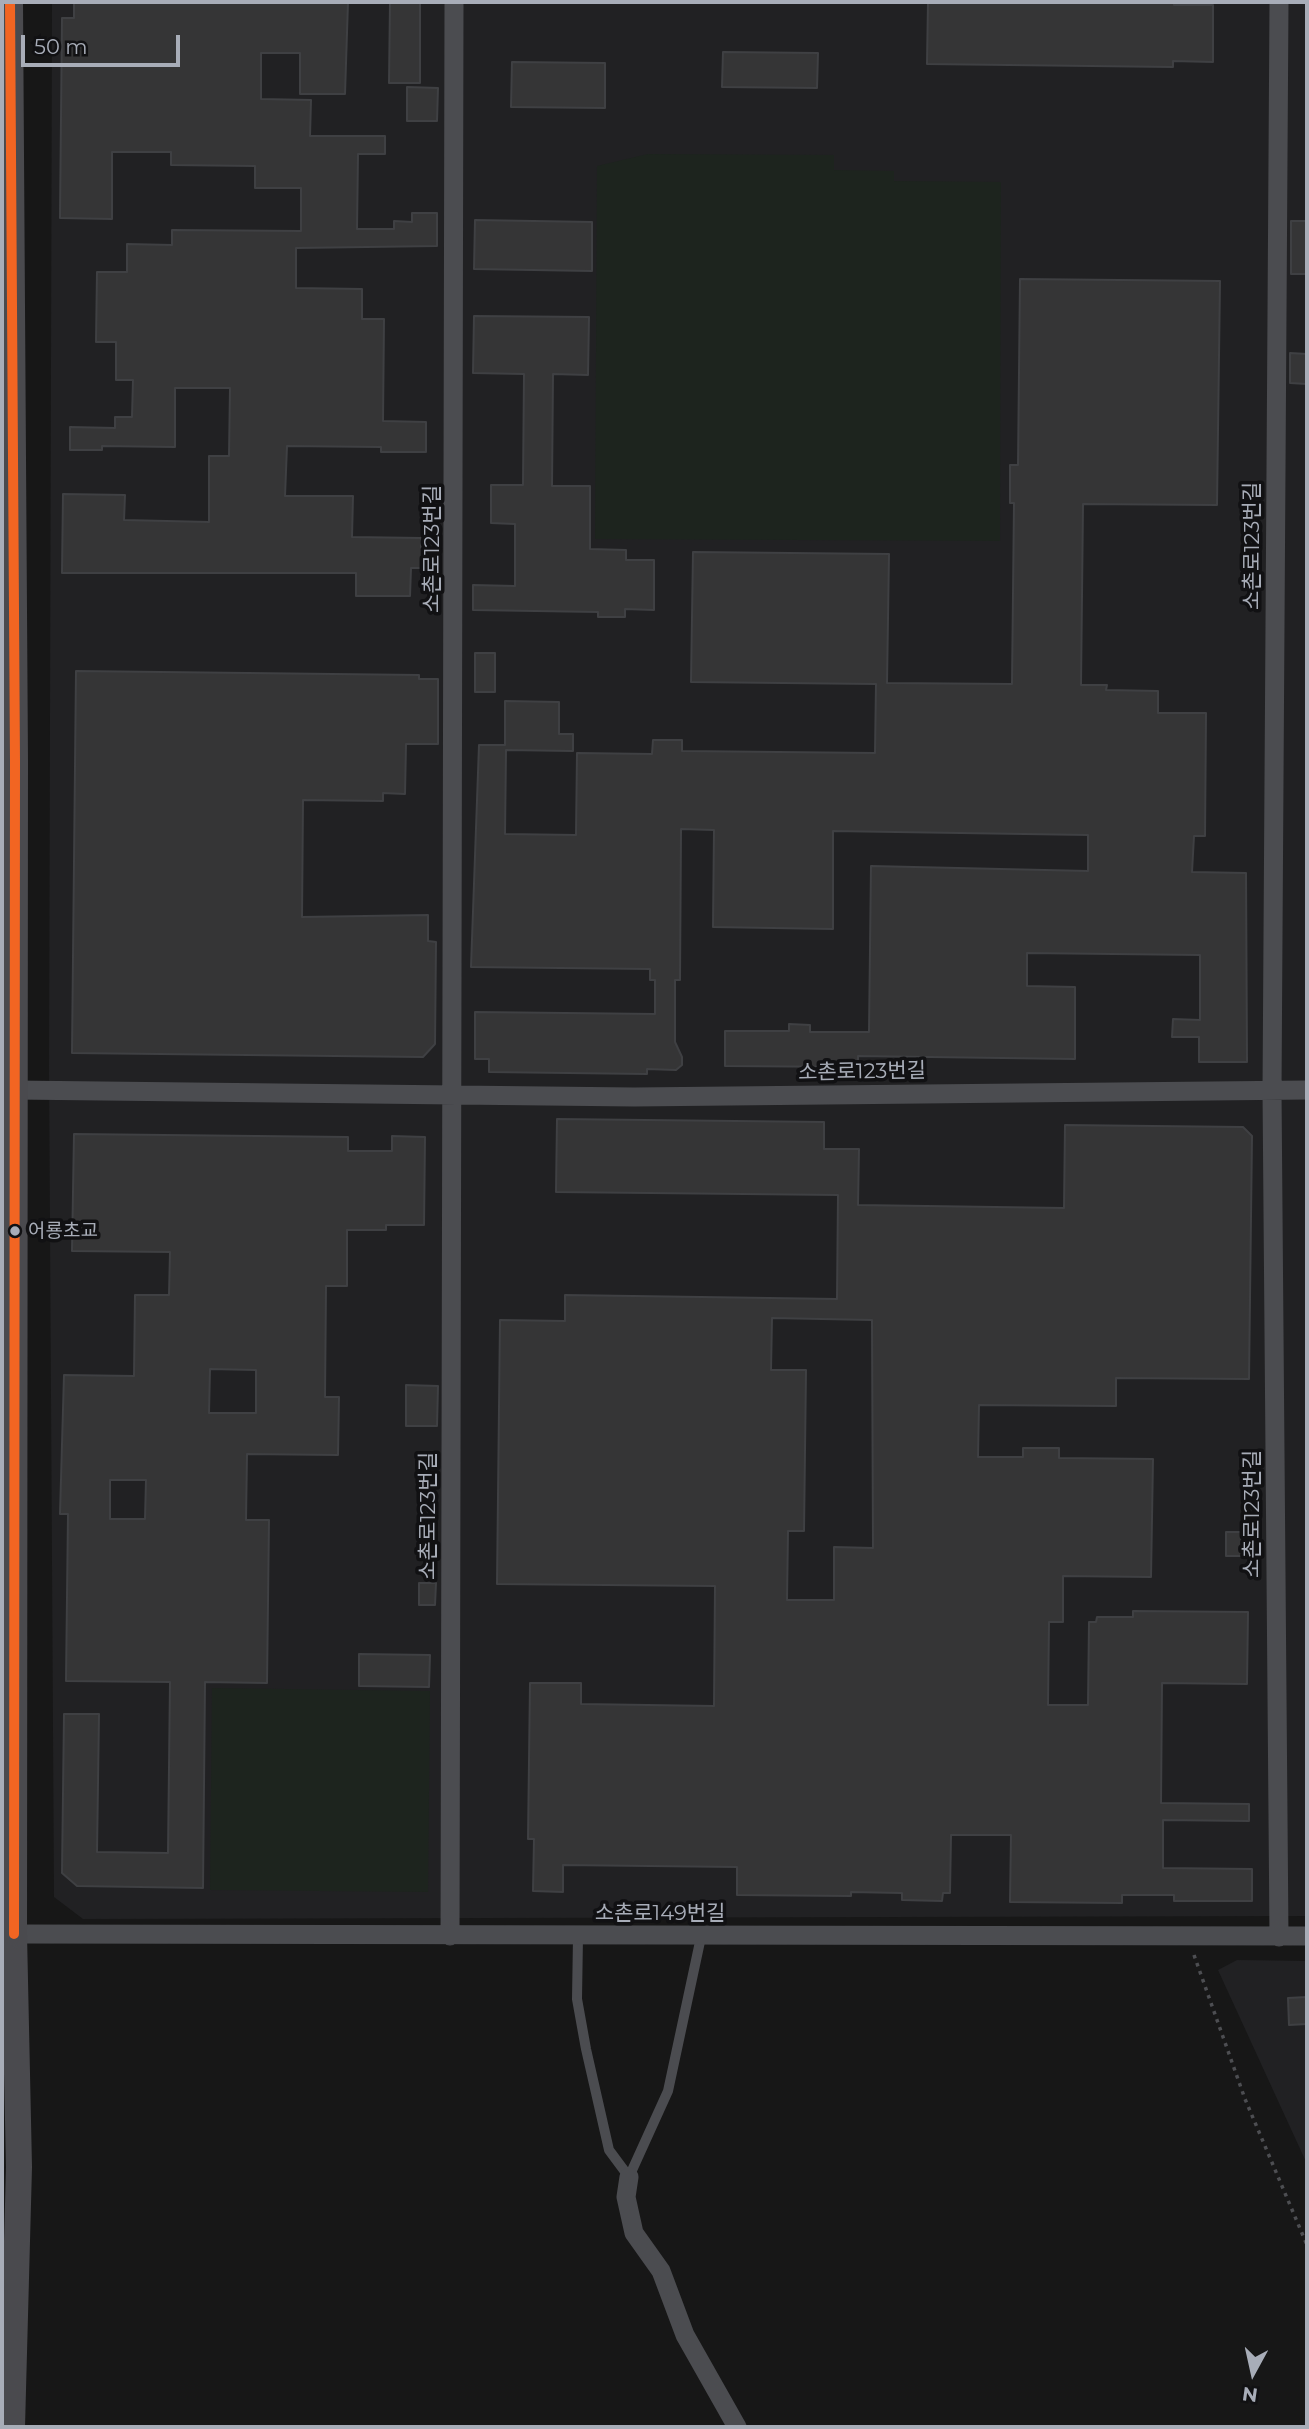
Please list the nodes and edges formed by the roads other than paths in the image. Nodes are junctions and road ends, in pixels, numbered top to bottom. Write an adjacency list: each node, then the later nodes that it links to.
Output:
1 (454, 2): 9 (street, 소촌로123번길)
2 (1279, 2): 7 (street, 소촌로123번길)
3 (7, 9): 4 (street)
4 (6, 294): 5 (street)
5 (9, 761): 6 (street)
6 (14, 1090): 9 (street, 소촌로123번길); 10 (street)
7 (1272, 1090): 8 (street, 소촌로123번길); 9 (street, 소촌로123번길); 16 (street, 소촌로123번길)
8 (1307, 1090)
9 (453, 1096): 12 (street, 소촌로123번길)
10 (8, 1230): 11 (street)
11 (8, 1934): 12 (street, 소촌로149번길); 17 (street)
12 (450, 1936): 14 (street, 소촌로149번길)
13 (1307, 1936): 16 (street, 소촌로149번길)
14 (579, 1937): 15 (street, 소촌로149번길); 18 (lane)
15 (701, 1937): 16 (street, 소촌로149번길); 18 (lane)
16 (1279, 1937)
17 (10, 2058): 19 (street)
18 (629, 2177): 20 (street)
19 (12, 2427)
20 (737, 2427)

